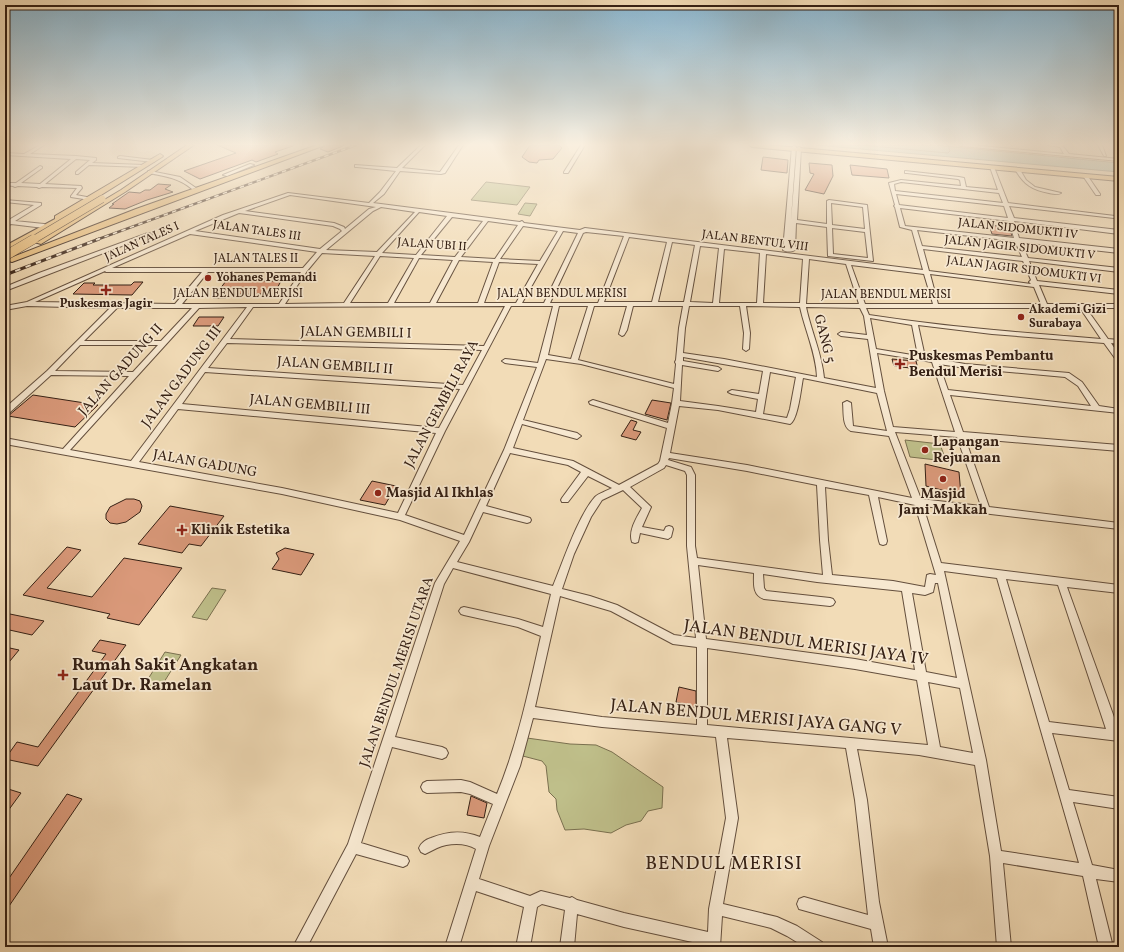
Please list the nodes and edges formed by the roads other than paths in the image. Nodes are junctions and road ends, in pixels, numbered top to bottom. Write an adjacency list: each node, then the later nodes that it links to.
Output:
1 (79, 189): 18 (street)
2 (109, 189): 18 (highway)
3 (109, 189): 34 (highway)
4 (118, 189): 60 (highway, bridge)
5 (120, 189): 26 (highway)
6 (190, 189): 30 (highway)
7 (197, 189): 60 (highway)
8 (385, 189): 21 (street)
9 (794, 189): 31 (street)
10 (977, 189): 14 (street)
11 (1039, 189): 15 (street)
12 (1095, 189): 17 (street)
13 (894, 192): 20 (street); 22 (street)
14 (1000, 192): 20 (street)
15 (1059, 193)
16 (290, 194): 21 (street, JALAN BENTUL VIII); 24 (street, JALAN TALES I)
17 (1098, 194)
18 (90, 199): 34 (highway)
19 (5, 201): 33 (street)
20 (1006, 204): 27 (street); 29 (street)
21 (371, 205): 23 (street, JALAN BENTUL VIII); 40 (street)
22 (896, 206): 27 (street); 36 (street)
23 (418, 210): 25 (street, JALAN BENTUL VIII); 56 (street)
24 (239, 211): 39 (street, JALAN TALES I); 40 (street)
25 (451, 214): 28 (street, JALAN BENTUL VIII); 57 (street)
26 (82, 216): 30 (highway); 37 (highway)
27 (1011, 218): 43 (street); 46 (street)
28 (487, 219): 32 (street, JALAN BENTUL VIII); 59 (street)
29 (1118, 219)
30 (102, 221): 50 (highway)
31 (791, 222): 31 (street); 35 (street)
32 (522, 223): 38 (street, JALAN BENTUL VIII); 61 (street)
33 (7, 224): 34 (street)
34 (46, 227): 37 (highway); 52 (highway)
35 (830, 227): 41 (street); 41 (street); 41 (street)
36 (914, 228): 46 (street, JALAN SIDOMUKTI IV); 51 (street)
37 (61, 229): 50 (highway)
38 (561, 230): 42 (street, JALAN BENTUL VIII); 63 (street)
39 (190, 231): 53 (street, JALAN TALES III); 65 (street, JALAN TALES I)
40 (344, 231): 53 (street)
41 (868, 231)
42 (581, 232): 45 (street, JALAN BENTUL VIII); 74 (street)
43 (1119, 232)
44 (150, 234): 71 (street)
45 (627, 235): 47 (street, JALAN BENTUL VIII); 77 (street)
46 (1017, 239): 54 (street, JALAN SIDOMUKTI IV); 62 (street)
47 (670, 241): 48 (street, JALAN BENTUL VIII); 79 (street)
48 (698, 244): 49 (street, JALAN BENTUL VIII); 80 (street)
49 (722, 246): 55 (street, JALAN BENTUL VIII); 81 (street)
50 (30, 247): 60 (highway)
51 (919, 247): 62 (street, JALAN JAGIR SIDOMUKTI V); 69 (street)
52 (5, 250)
53 (321, 251): 56 (street, JALAN UBI II); 67 (street)
54 (1119, 251)
55 (763, 252): 58 (street, JALAN BENTUL VIII); 83 (street)
56 (379, 253): 57 (street, JALAN UBI II); 86 (street)
57 (418, 255): 59 (street, JALAN UBI II); 87 (street)
58 (806, 257): 64 (street, JALAN BENTUL VIII); 92 (street, GANG 5)
59 (457, 258): 61 (street, JALAN UBI II); 88 (street)
60 (6, 259)
61 (497, 260): 63 (street, JALAN UBI II); 89 (street)
62 (1026, 260): 68 (street, JALAN JAGIR SIDOMUKTI V); 70 (street)
63 (542, 262): 91 (street)
64 (848, 263): 69 (street, JALAN BENTUL VIII); 96 (street)
65 (102, 270): 66 (street, JALAN TALES II); 73 (street, JALAN TALES I)
66 (206, 270): 67 (street, JALAN TALES II); 94 (street, JALAN TALES II)
67 (305, 270): 85 (street)
68 (1119, 270)
69 (926, 271): 70 (street, JALAN JAGIR SIDOMUKTI VI); 97 (street)
70 (1036, 284): 72 (street, JALAN JAGIR SIDOMUKTI VI); 98 (street)
71 (5, 289)
72 (1119, 292)
73 (27, 304): 93 (street, JALAN BENDUL MERISI); 101 (street, JALAN BENDUL MERISI)
74 (546, 304): 75 (street, JALAN BENDUL MERISI); 91 (street, JALAN BENDUL MERISI)
75 (557, 304): 76 (street, JALAN BENDUL MERISI); 115 (street, JALAN BENDUL MERISI UTARA)
76 (592, 304): 77 (street, JALAN BENDUL MERISI); 120 (street)
77 (600, 304): 78 (street, JALAN BENDUL MERISI)
78 (630, 304): 79 (street, JALAN BENDUL MERISI); 104 (street)
79 (655, 304): 80 (street, JALAN BENDUL MERISI)
80 (687, 304): 81 (street, JALAN BENDUL MERISI); 116 (street)
81 (716, 304): 82 (street, JALAN BENDUL MERISI)
82 (743, 304): 83 (street, JALAN BENDUL MERISI); 113 (street)
83 (760, 304): 92 (street, JALAN BENDUL MERISI)
84 (252, 305): 85 (street, JALAN BENDUL MERISI); 95 (street, JALAN BENDUL MERISI); 108 (street, JALAN GADUNG III)
85 (281, 305): 86 (street, JALAN BENDUL MERISI)
86 (346, 305): 87 (street, JALAN BENDUL MERISI)
87 (390, 305): 88 (street, JALAN BENDUL MERISI)
88 (432, 305): 89 (street, JALAN BENDUL MERISI)
89 (480, 305): 90 (street, JALAN BENDUL MERISI)
90 (509, 305): 91 (street, JALAN BENDUL MERISI); 112 (street, JALAN GEMBILI RAYA)
91 (518, 305)
92 (803, 305): 96 (street, JALAN BENDUL MERISI); 129 (street, GANG 5)
93 (115, 306): 94 (street, JALAN BENDUL MERISI); 110 (street)
94 (177, 306): 95 (street, JALAN BENDUL MERISI)
95 (197, 306): 111 (street, JALAN GADUNG II)
96 (862, 306): 97 (street, JALAN BENDUL MERISI); 102 (street)
97 (936, 306): 98 (street, JALAN BENDUL MERISI)
98 (1045, 306): 99 (street, JALAN BENDUL MERISI)
99 (1082, 306): 100 (street, JALAN BENDUL MERISI); 107 (street)
100 (1119, 306)
101 (6, 307)
102 (867, 316): 103 (street); 106 (street)
103 (915, 324): 107 (street); 117 (street)
104 (622, 334)
105 (842, 334): 106 (street)
106 (871, 337): 114 (street)
107 (1105, 341): 109 (street); 118 (street)
108 (225, 342): 112 (street, JALAN GEMBILI I); 125 (street, JALAN GADUNG III)
109 (1119, 342)
110 (78, 343): 111 (street); 126 (street)
111 (163, 343): 127 (street, JALAN GADUNG II)
112 (486, 348): 130 (street, JALAN GEMBILI RAYA)
113 (746, 349)
114 (873, 350): 117 (street); 132 (street)
115 (544, 357): 120 (street); 122 (street, JALAN BENDUL MERISI UTARA)
116 (679, 358): 123 (street); 124 (street); 131 (street)
117 (922, 358): 121 (street)
118 (1119, 360)
119 (505, 361): 122 (street)
120 (574, 361): 131 (street)
121 (935, 361): 134 (street); 140 (street)
122 (541, 364): 144 (street, JALAN BENDUL MERISI UTARA)
123 (718, 369)
124 (767, 369): 128 (street); 135 (street)
125 (203, 370): 130 (street, JALAN GEMBILI II); 139 (street, JALAN GADUNG III)
126 (49, 373): 127 (street); 142 (street)
127 (136, 374): 153 (street, JALAN GADUNG II)
128 (800, 375): 129 (street); 143 (street)
129 (820, 380): 132 (street)
130 (465, 387): 147 (street, JALAN GEMBILI RAYA)
131 (677, 387): 137 (street)
132 (880, 391): 146 (street)
133 (732, 392): 135 (street)
134 (946, 392): 140 (street); 148 (street)
135 (762, 397): 143 (street)
136 (593, 402): 145 (street)
137 (676, 402): 143 (street); 145 (street)
138 (847, 403): 146 (street)
139 (177, 406): 147 (street, JALAN GEMBILI III); 155 (street, JALAN GADUNG III)
140 (1097, 408): 141 (street)
141 (1119, 410)
142 (5, 412)
143 (759, 416)
144 (519, 421): 149 (street); 152 (street, JALAN BENDUL MERISI UTARA)
145 (670, 426): 154 (street)
146 (890, 429): 148 (street); 161 (street)
147 (441, 431): 164 (street, JALAN GEMBILI RAYA)
148 (962, 435): 151 (street); 163 (street)
149 (577, 436)
150 (5, 441): 153 (street, JALAN GADUNG)
151 (1119, 448)
152 (508, 450): 156 (street); 162 (street, JALAN BENDUL MERISI UTARA)
153 (65, 451): 155 (street, JALAN GADUNG)
154 (665, 458): 157 (street); 158 (street); 172 (street)
155 (133, 464): 164 (street, JALAN GADUNG)
156 (587, 472): 158 (street); 160 (street)
157 (821, 482): 159 (street); 177 (street)
158 (621, 487): 167 (street); 182 (street)
159 (873, 493): 161 (street); 171 (street)
160 (565, 500)
161 (918, 502): 163 (street); 174 (street)
162 (482, 508): 165 (street); 169 (street, JALAN BENDUL MERISI UTARA)
163 (986, 510): 166 (street)
164 (400, 517): 169 (street, JALAN GADUNG)
165 (527, 520)
166 (1119, 526)
167 (636, 529): 168 (street); 170 (street)
168 (668, 536)
169 (466, 539): 173 (street, JALAN BENDUL MERISI UTARA)
170 (635, 539)
171 (884, 541)
172 (693, 561): 175 (street); 186 (street)
173 (451, 564): 182 (street, JALAN BENDUL MERISI JAYA IV); 194 (street, JALAN BENDUL MERISI UTARA)
174 (939, 567): 176 (street); 178 (street)
175 (758, 570): 177 (street); 183 (street)
176 (1000, 574): 179 (street); 190 (street)
177 (828, 579): 180 (street)
178 (942, 580): 180 (street); 188 (street)
179 (1061, 582): 181 (street); 193 (street)
180 (906, 587): 187 (street)
181 (1118, 591)
182 (556, 592): 185 (street); 186 (street, JALAN BENDUL MERISI JAYA IV)
183 (830, 602)
184 (464, 611): 185 (street)
185 (546, 633): 189 (street)
186 (702, 644): 187 (street, JALAN BENDUL MERISI JAYA IV); 191 (street)
187 (921, 675): 188 (street, JALAN BENDUL MERISI JAYA IV); 196 (street)
188 (964, 684): 198 (street)
189 (529, 712): 191 (street, JALAN BENDUL MERISI JAYA GANG V); 201 (street)
190 (1045, 727): 193 (street); 200 (street)
191 (702, 730): 192 (street, JALAN BENDUL MERISI JAYA GANG V)
192 (721, 732): 195 (street, JALAN BENDUL MERISI JAYA GANG V); 216 (street)
193 (1116, 735)
194 (389, 741): 197 (street); 204 (street, JALAN BENDUL MERISI UTARA)
195 (850, 743): 196 (street, JALAN BENDUL MERISI JAYA GANG V); 215 (street)
196 (935, 752): 198 (street, JALAN BENDUL MERISI JAYA GANG V)
197 (442, 753)
198 (980, 760): 206 (street)
199 (427, 787): 201 (street)
200 (1066, 796): 202 (street); 208 (street)
201 (501, 801): 203 (street)
202 (1119, 803)
203 (483, 846): 205 (street); 210 (street)
204 (353, 847): 207 (street); 217 (street, JALAN BENDUL MERISI UTARA)
205 (425, 848)
206 (996, 856): 208 (street); 223 (street)
207 (403, 861)
208 (1087, 871): 209 (street); 224 (street)
209 (1119, 876)
210 (471, 883): 211 (street); 218 (street)
211 (536, 900): 212 (street); 219 (street)
212 (572, 904): 216 (street); 220 (street)
213 (804, 904): 215 (street)
214 (723, 910): 221 (street)
215 (877, 924): 222 (street)
216 (714, 944)
217 (300, 947)
218 (452, 947)
219 (523, 947)
220 (567, 947)
221 (817, 947)
222 (881, 947)
223 (1004, 947)
224 (1106, 947)

